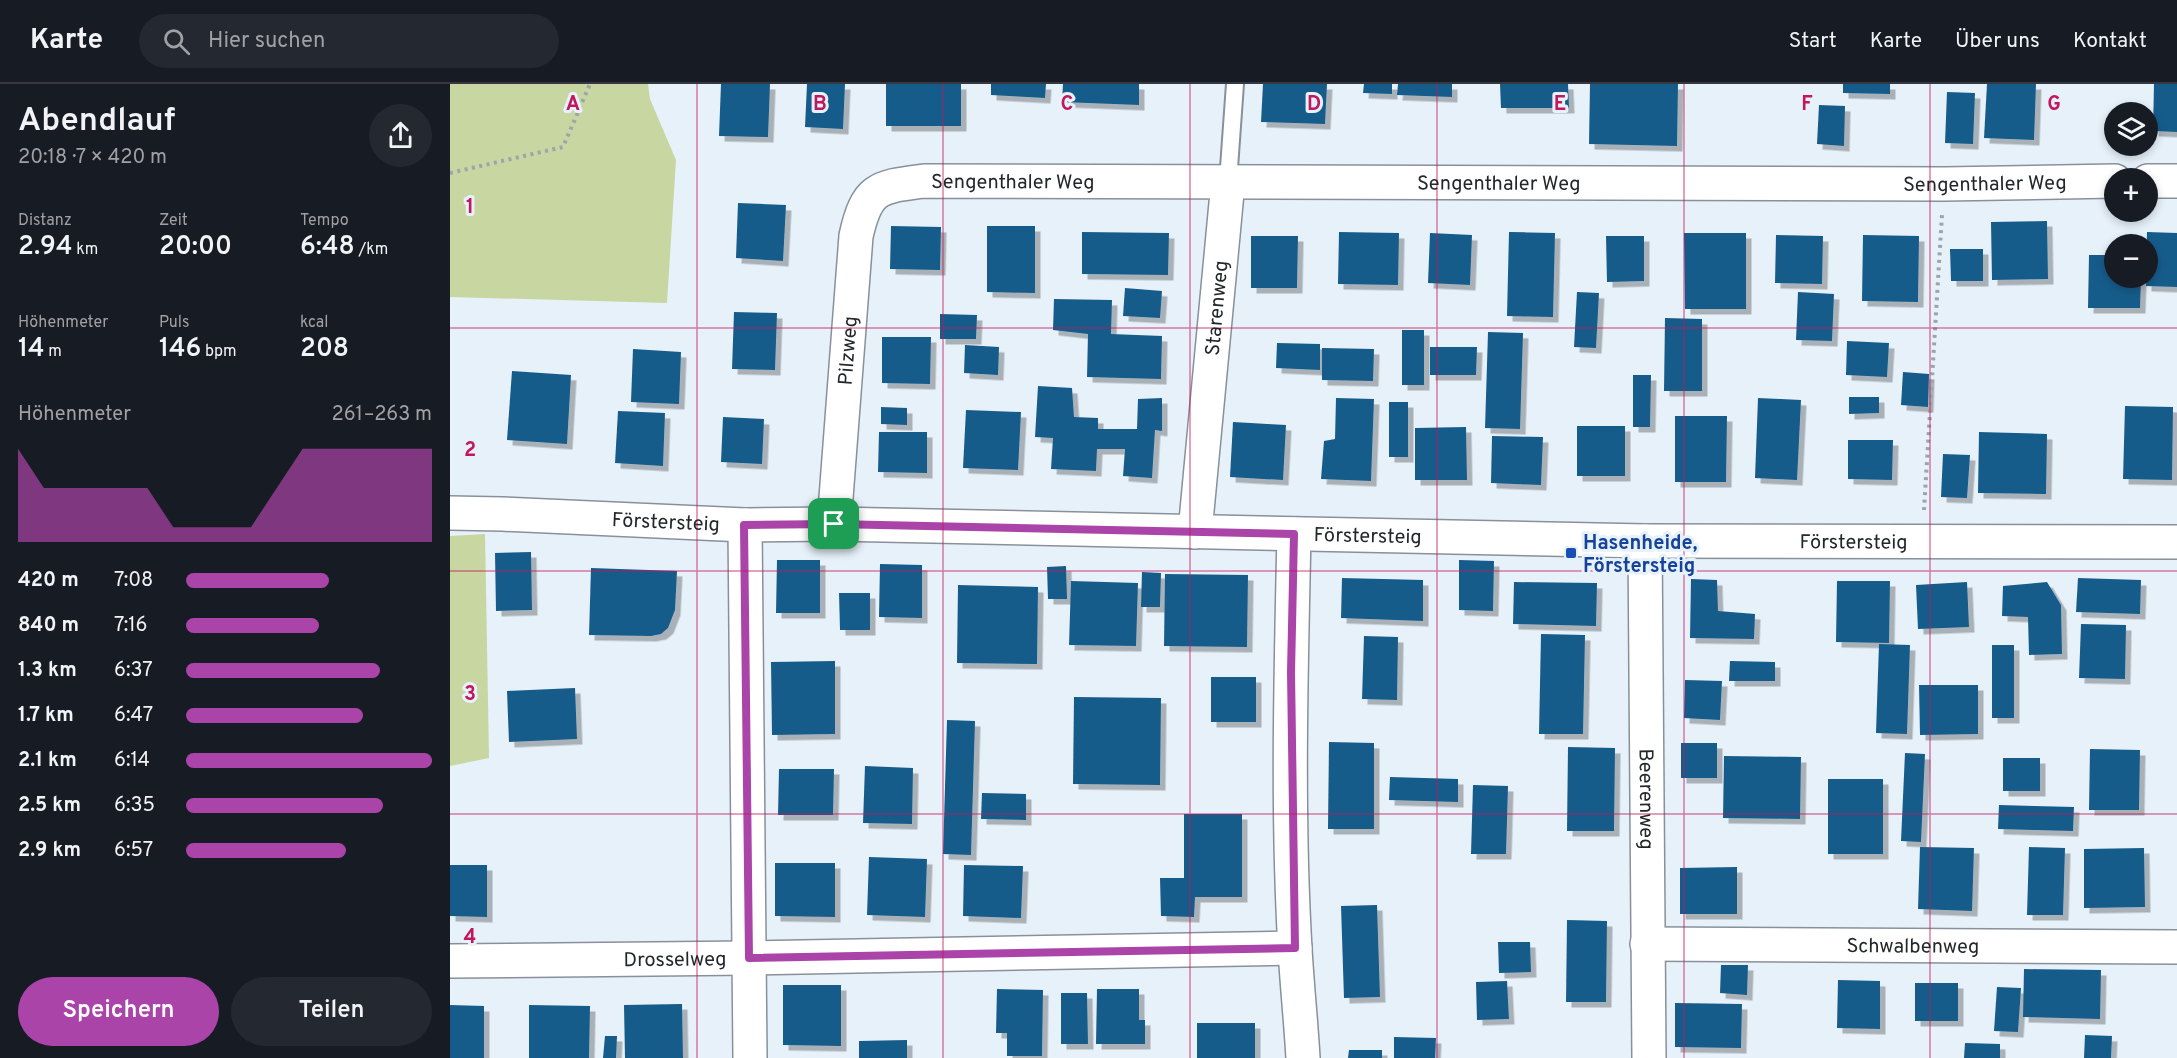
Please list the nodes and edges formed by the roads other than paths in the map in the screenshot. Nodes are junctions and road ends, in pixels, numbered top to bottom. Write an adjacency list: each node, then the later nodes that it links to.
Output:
1 (1235, 84): 4 (lane, Starenweg)
2 (2158, 181): 3 (street)
3 (2177, 181)
4 (1228, 182): 5 (street, Sengenthaler Weg); 6 (street, Sengenthaler Weg); 10 (street, Starenweg)
5 (2104, 182)
6 (883, 188): 8 (street, Pilzweg)
7 (450, 513): 9 (street, Förstersteig)
8 (834, 524): 9 (street, Förstersteig); 10 (street, Förstersteig)
9 (744, 525): 17 (street)
10 (1195, 532): 11 (street, Förstersteig)
11 (1294, 534): 12 (street, Förstersteig); 16 (street)
12 (1645, 541): 13 (street, Förstersteig); 14 (street, Beerenweg)
13 (2177, 542)
14 (1647, 944): 15 (street, Schwalbenweg); 21 (street, Beerenweg)
15 (2177, 947)
16 (1295, 948): 17 (street, Drosselweg); 20 (street)
17 (749, 958): 18 (street, Drosselweg); 19 (street)
18 (450, 961)
19 (750, 1058)
20 (1303, 1058)
21 (1649, 1058)

